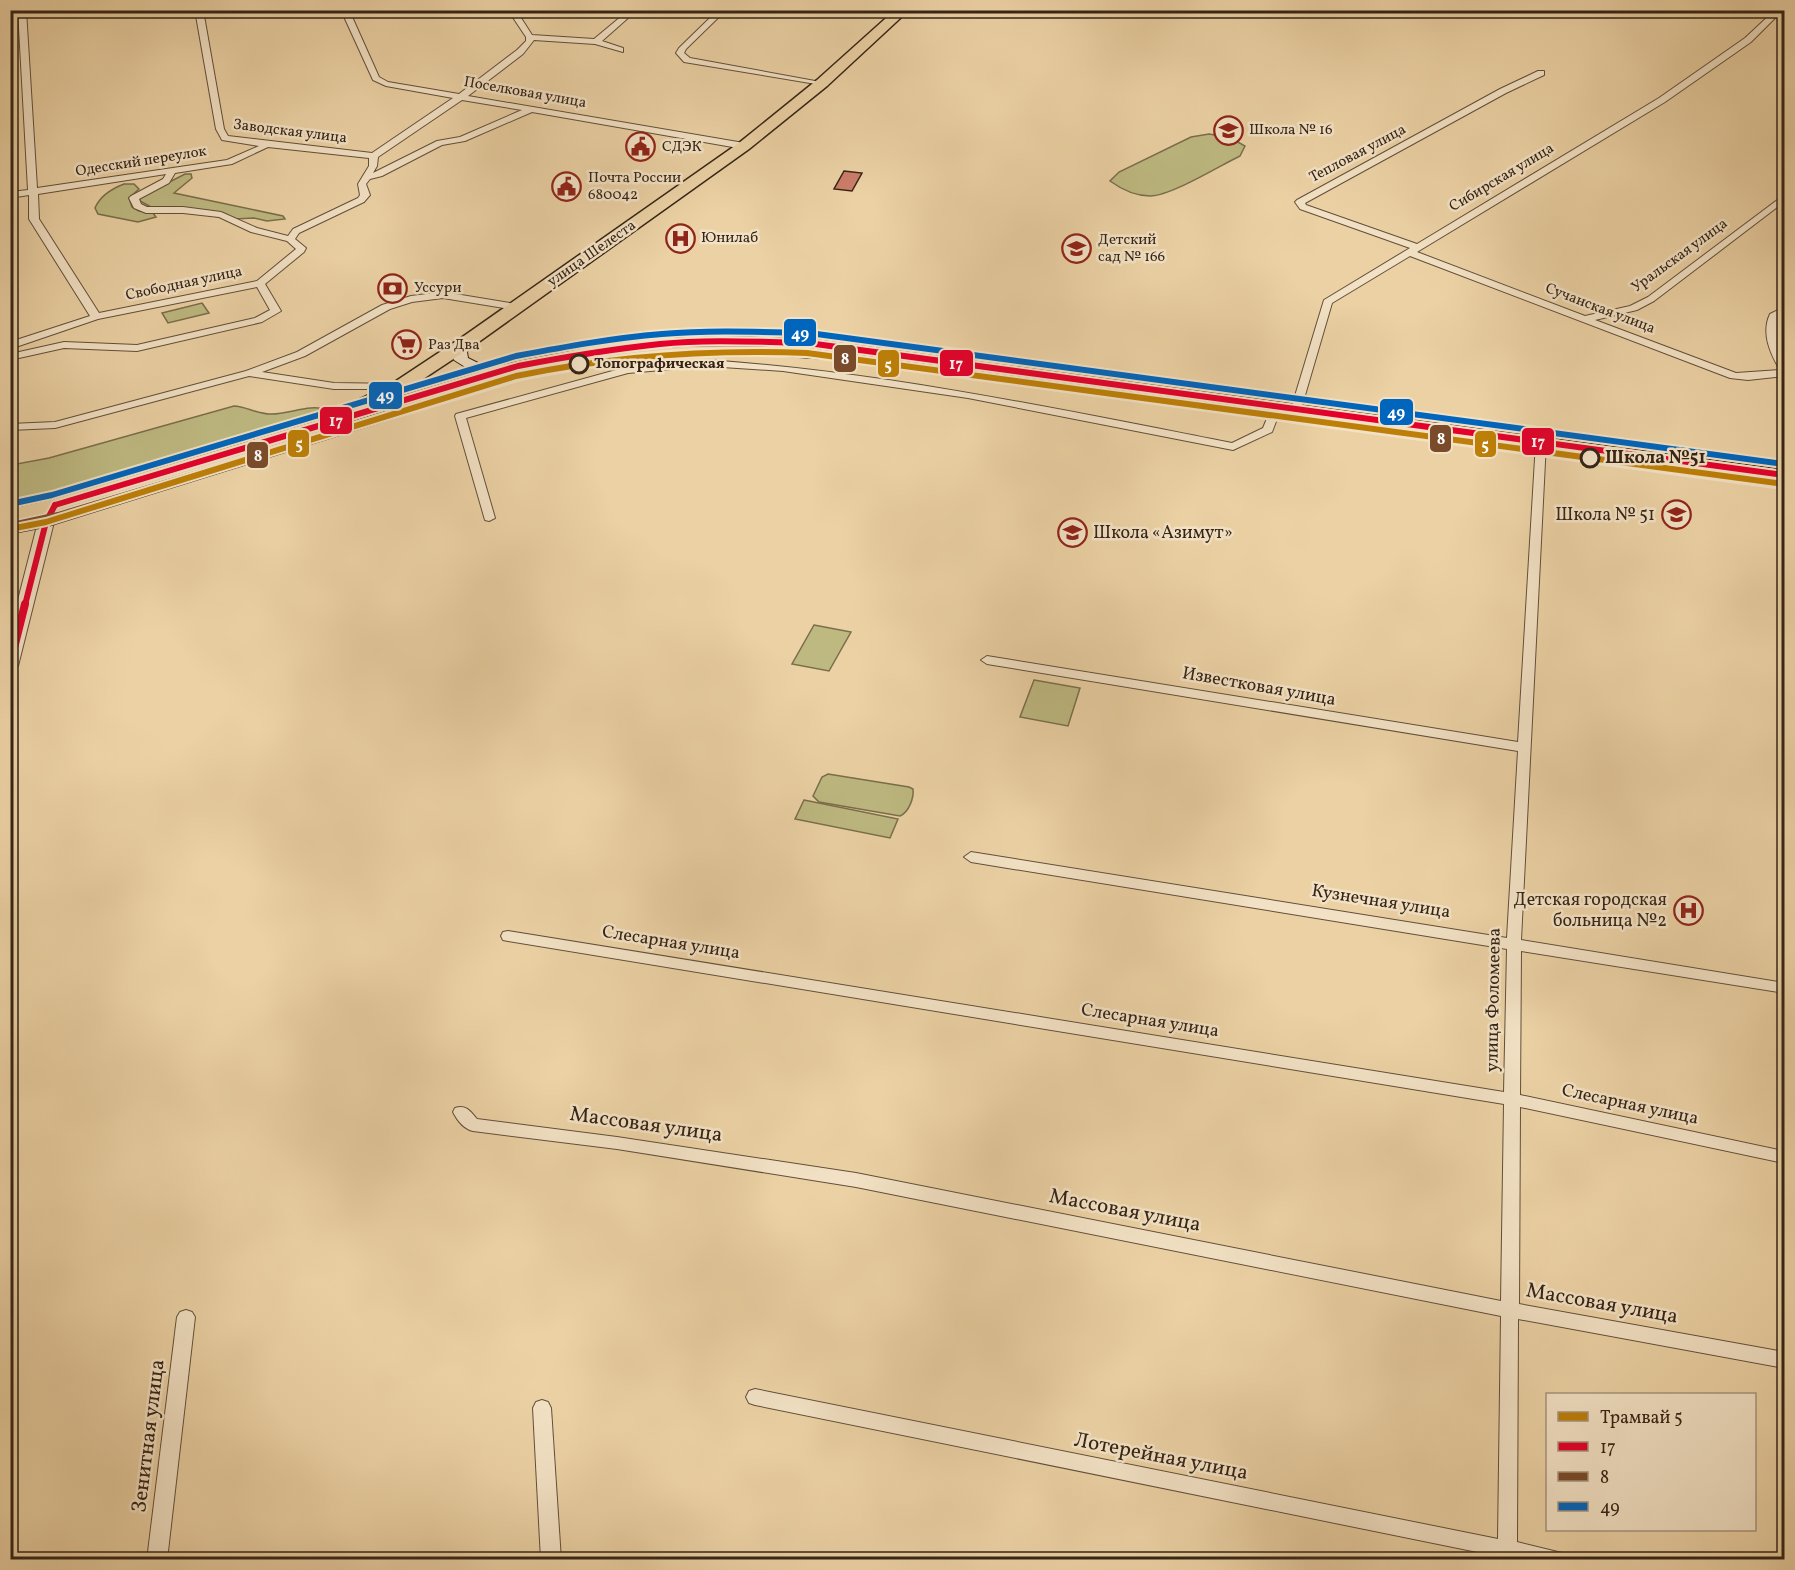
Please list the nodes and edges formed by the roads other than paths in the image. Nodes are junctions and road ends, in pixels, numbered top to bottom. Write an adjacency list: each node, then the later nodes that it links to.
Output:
1 (22, 10): 21 (street)
2 (199, 10): 16 (street, Заводская улица)
3 (345, 10): 14 (street, Поселковая улица)
4 (512, 10): 9 (street)
5 (634, 10): 10 (street)
6 (723, 10): 13 (street)
7 (903, 10): 13 (main road, улица Шелеста)
8 (1780, 10): 25 (street, Сибирская улица)
9 (530, 37): 10 (street); 14 (street)
10 (596, 42): 11 (street)
11 (620, 50)
12 (1541, 73): 25 (street, Тепловая улица)
13 (822, 83): 17 (main road, улица Шелеста)
14 (462, 96): 15 (street, Поселковая улица); 18 (street)
15 (534, 108): 17 (street, Поселковая улица); 20 (street)
16 (272, 144): 18 (street, Заводская улица); 19 (street, Одесский переулок)
17 (744, 146): 27 (main road, улица Шелеста)
18 (374, 156): 20 (street)
19 (172, 171): 21 (street, Одесский переулок); 24 (street)
20 (365, 177): 24 (street)
21 (32, 193): 22 (street, Одесский переулок); 29 (street)
22 (10, 195)
23 (1785, 198): 30 (street, Уральская улица)
24 (290, 239): 26 (street, Свободная улица)
25 (1412, 249): 30 (street, Сучанская улица); 39 (street, Сибирская улица)
26 (260, 283): 29 (street, Свободная улица); 33 (street)
27 (516, 308): 31 (main road, улица Шелеста); 36 (street)
28 (1785, 310): 35 (street)
29 (96, 317): 32 (street, Свободная улица)
30 (1585, 319): 35 (street, Сучанская улица)
31 (467, 342): 34 (main road); 37 (main road, улица Шелеста)
32 (10, 346)
33 (10, 357)
34 (518, 366): 38 (main road); 40 (main road)
35 (1785, 371)
36 (250, 373): 37 (street); 41 (street)
37 (399, 387): 40 (main road, улица Шелеста)
38 (1277, 406): 39 (main road); 46 (street)
39 (1296, 409): 42 (main road)
40 (319, 426): 44 (main road, улица Шелеста)
41 (10, 427)
42 (1541, 442): 43 (main road); 49 (street, улица Фоломеева)
43 (1785, 475)
44 (55, 505): 45 (main road, улица Шелеста); 48 (street)
45 (10, 515)
46 (489, 518)
47 (987, 660): 49 (street, Известковая улица)
48 (10, 666)
49 (1526, 748): 52 (street, улица Фоломеева)
50 (971, 857): 52 (street, Кузнечная улица)
51 (508, 936): 54 (street, Слесарная улица)
52 (1514, 943): 53 (street, Кузнечная улица); 54 (street, улица Фоломеева)
53 (1785, 988)
54 (1511, 1100): 56 (street, Слесарная улица); 57 (street, улица Фоломеева)
55 (460, 1112): 57 (street, Массовая улица)
56 (1785, 1157)
57 (1510, 1310): 59 (street, Массовая улица); 62 (street, улица Фоломеева)
58 (186, 1317): 63 (street, Зенитная улица)
59 (1785, 1360)
60 (755, 1397): 62 (street, Лотерейная улица)
61 (543, 1408): 64 (street)
62 (1506, 1554): 65 (street, Лотерейная улица)
63 (157, 1560)
64 (551, 1560)
65 (1559, 1560)

